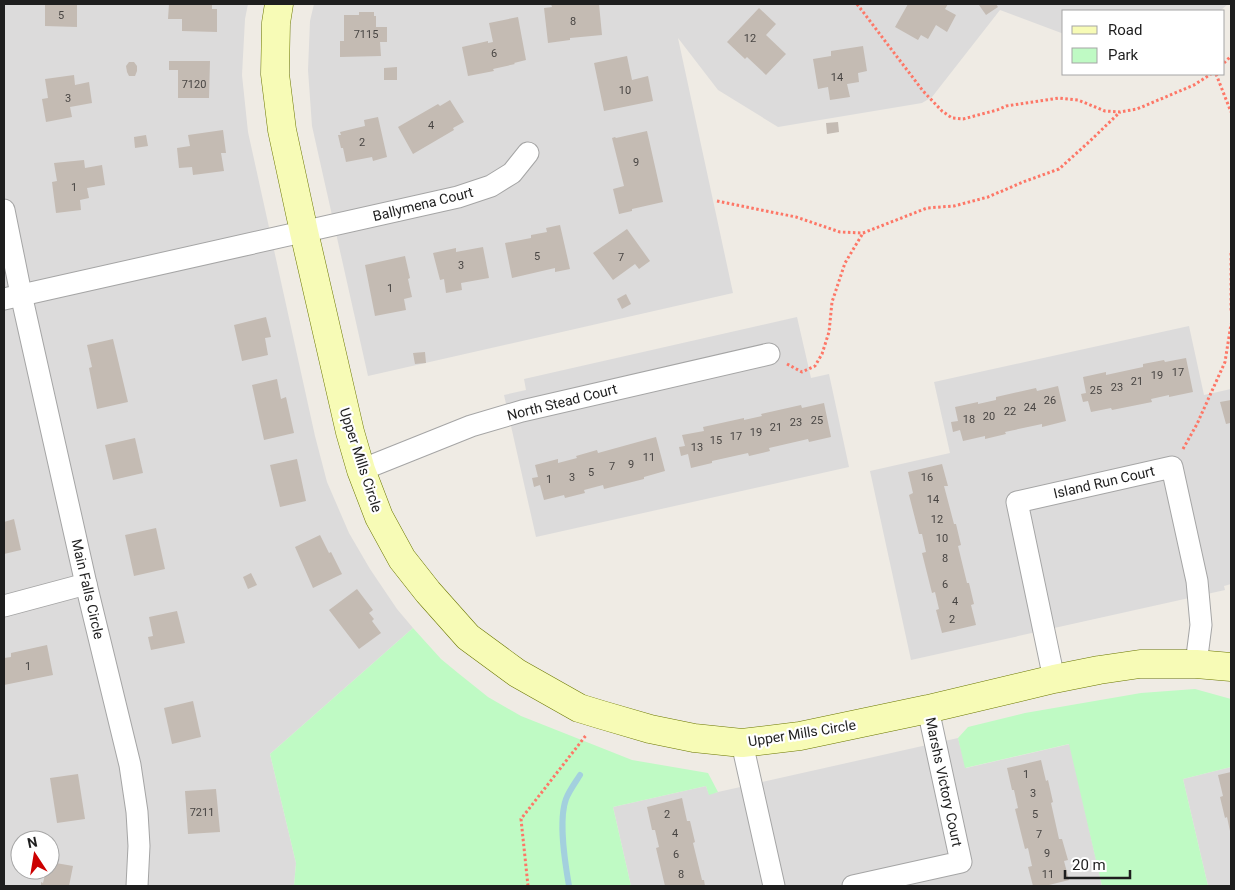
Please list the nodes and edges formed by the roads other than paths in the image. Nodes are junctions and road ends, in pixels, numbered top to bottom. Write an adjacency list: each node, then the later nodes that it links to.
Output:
1 (279, 4): 4 (street, Upper Mills Circle)
2 (528, 152): 4 (street, Ballymena Court)
3 (4, 210): 5 (street, Main Falls Circle)
4 (304, 232): 5 (street); 7 (street, Upper Mills Circle)
5 (12, 297): 8 (street, Main Falls Circle)
6 (769, 354): 7 (street, North Stead Court)
7 (361, 470): 14 (street, Upper Mills Circle)
8 (86, 584): 9 (street); 15 (street, Main Falls Circle)
9 (4, 606)
10 (1196, 664): 11 (street, Upper Mills Circle); 12 (street, Upper Mills Circle); 12 (street, Island Run Court)
11 (1231, 667)
12 (1054, 679): 13 (street, Upper Mills Circle)
13 (928, 709): 14 (street, Upper Mills Circle); 17 (street, Marshs Victory Court)
14 (742, 743): 16 (street)
15 (137, 886)
16 (774, 886)
17 (853, 886)

